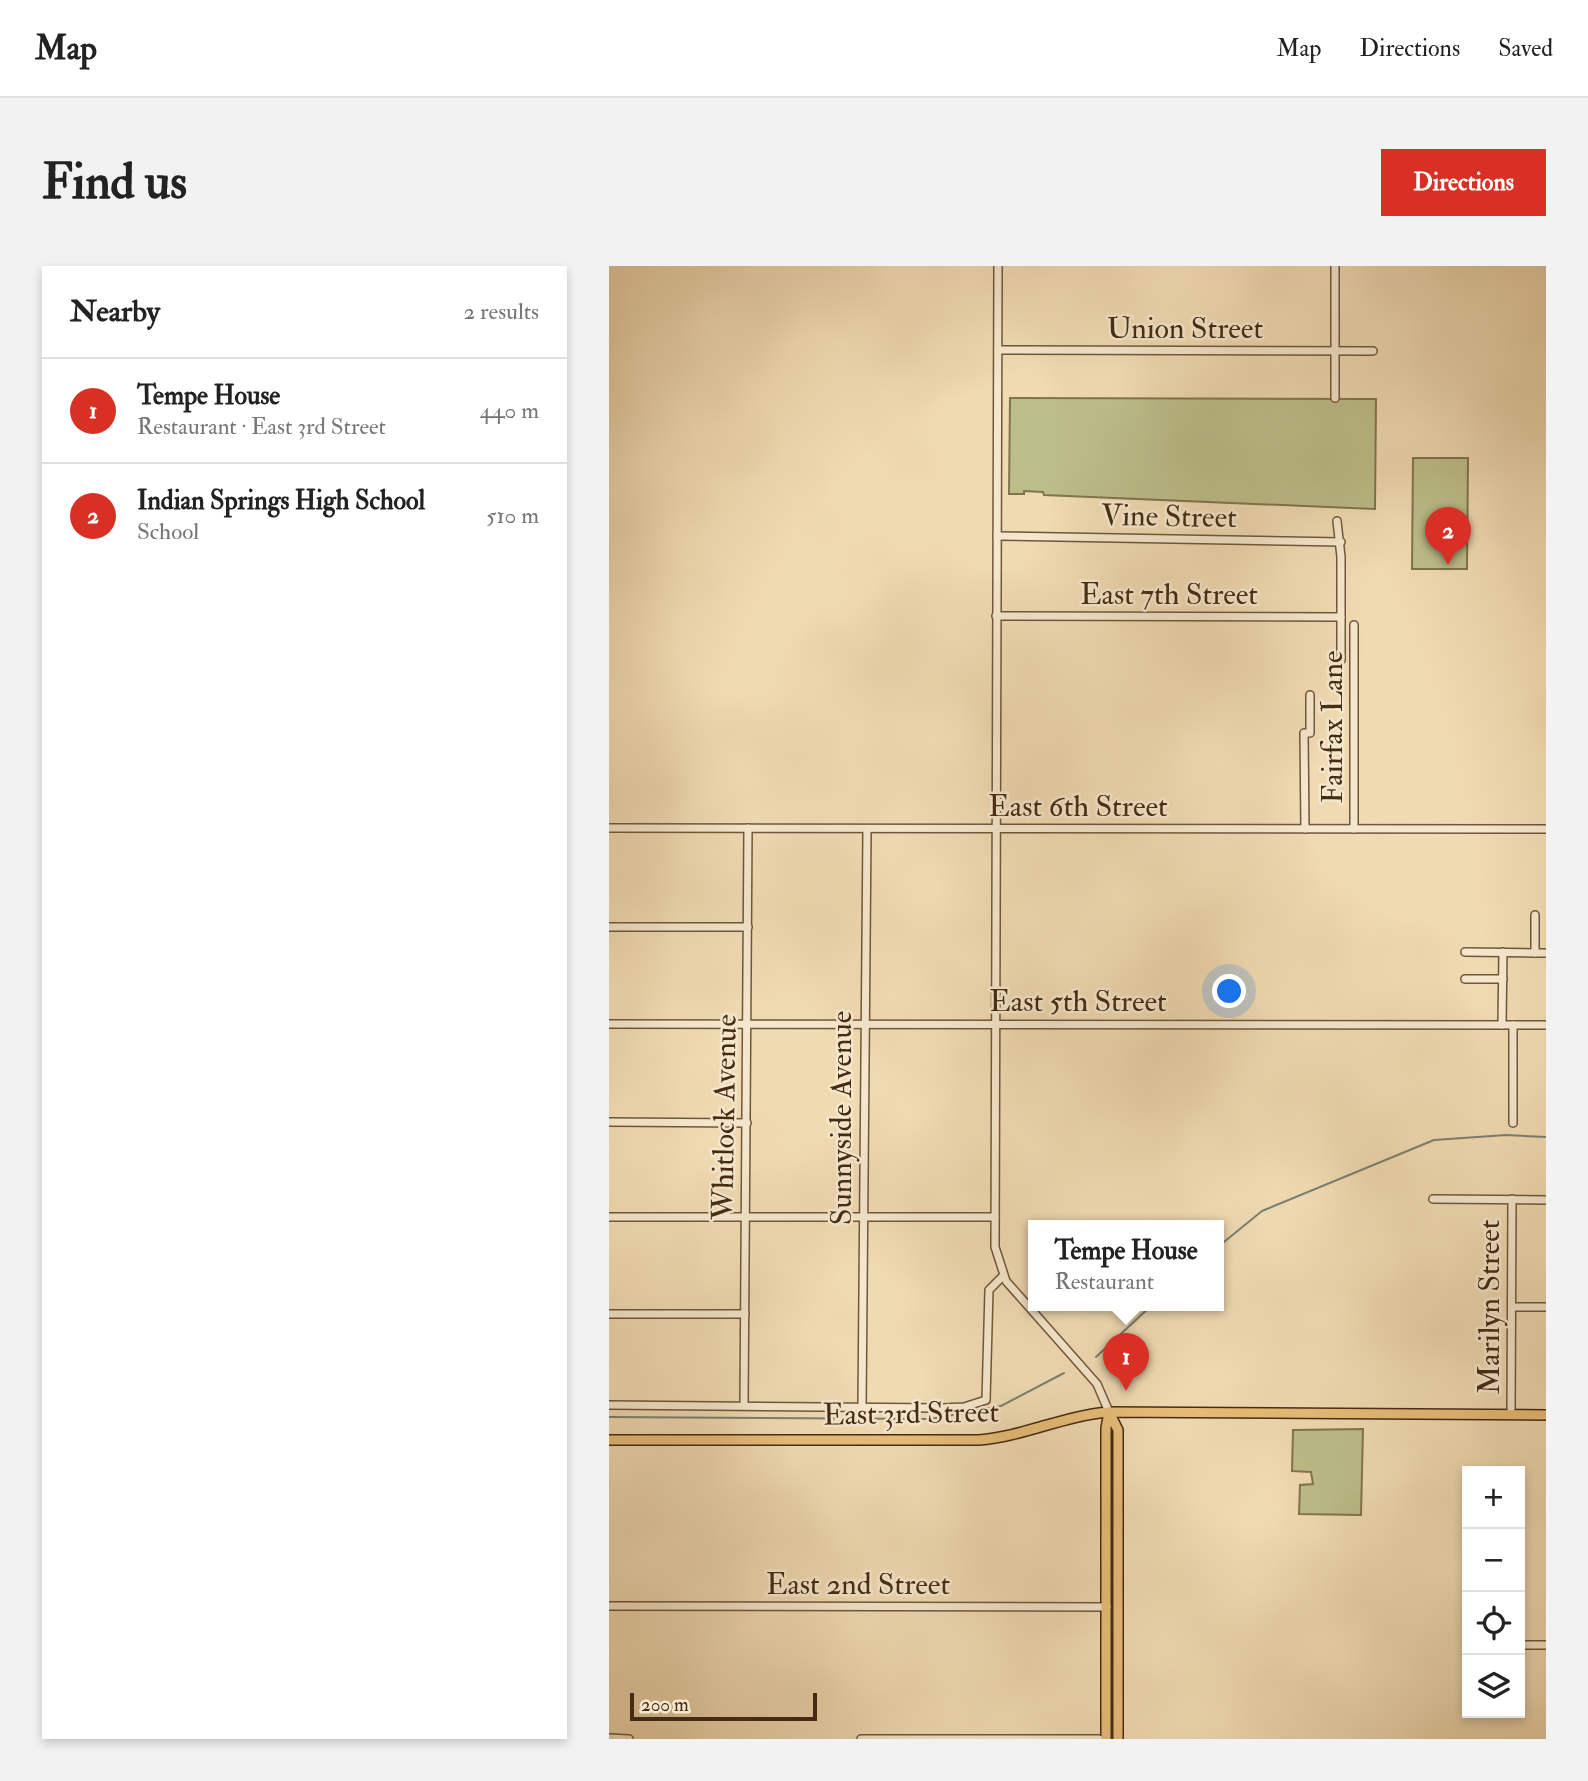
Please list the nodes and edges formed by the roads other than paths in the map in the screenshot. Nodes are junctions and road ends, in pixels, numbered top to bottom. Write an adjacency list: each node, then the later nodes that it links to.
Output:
1 (998, 266): 3 (street)
2 (1335, 266): 4 (street)
3 (997, 350): 4 (street, Union Street); 8 (street)
4 (1335, 351): 5 (street, Union Street); 6 (street)
5 (1373, 351)
6 (1335, 398)
7 (1338, 521): 9 (street, Fairfax Lane)
8 (997, 536): 9 (street, Vine Street); 10 (street)
9 (1341, 542): 11 (street, Fairfax Lane)
10 (996, 616): 11 (street, East 7th Street); 19 (street)
11 (1341, 617): 13 (street, Fairfax Lane)
12 (1354, 625): 21 (street, Fairfax Lane)
13 (1341, 660)
14 (1310, 695): 20 (street, Fairfax Lane)
15 (609, 828): 16 (street, East 6th Street)
16 (748, 828): 17 (street, East 6th Street); 23 (street, Whitlock Avenue)
17 (867, 828): 19 (street, East 6th Street); 33 (street, Sunnyside Avenue)
18 (1546, 828): 21 (street, East 6th Street)
19 (996, 829): 20 (street, East 6th Street); 34 (street)
20 (1305, 829): 21 (street, East 6th Street)
21 (1354, 829)
22 (1535, 915): 27 (street)
23 (748, 927): 24 (street); 32 (street, Whitlock Avenue)
24 (609, 928)
25 (1465, 952): 26 (street)
26 (1503, 952): 27 (street); 30 (street)
27 (1535, 953): 28 (street)
28 (1546, 953)
29 (1465, 979): 30 (street)
30 (1503, 979): 35 (street)
31 (609, 1024): 32 (street, East 5th Street)
32 (748, 1024): 33 (street, East 5th Street); 39 (street, Whitlock Avenue)
33 (865, 1024): 34 (street, East 5th Street); 45 (street, Sunnyside Avenue)
34 (995, 1024): 35 (street, East 5th Street); 46 (street)
35 (1502, 1025): 36 (street, East 5th Street)
36 (1513, 1025): 37 (street, East 5th Street); 40 (street)
37 (1546, 1025)
38 (609, 1122): 39 (street)
39 (747, 1123): 47 (street, Whitlock Avenue)
40 (1513, 1123)
41 (1433, 1199): 42 (street)
42 (1512, 1199): 43 (street); 50 (street, Marilyn Street)
43 (1546, 1200)
44 (609, 1217): 47 (street)
45 (863, 1217): 46 (street); 47 (street); 57 (street, Sunnyside Avenue)
46 (995, 1217): 48 (street)
47 (746, 1218): 54 (street, Whitlock Avenue)
48 (1003, 1276): 49 (street); 57 (street)
49 (1028, 1306)
50 (1511, 1307): 51 (street); 59 (street, Marilyn Street)
51 (1546, 1307)
52 (1032, 1311): 58 (street)
53 (609, 1314): 54 (street)
54 (745, 1314): 56 (street, Whitlock Avenue)
55 (609, 1405): 56 (street)
56 (744, 1405): 57 (street)
57 (862, 1408)
58 (1109, 1412): 59 (main road, East 3rd Street); 61 (main road, East 3rd Street); 63 (main road); 64 (main road)
59 (1511, 1415): 60 (main road, East 3rd Street)
60 (1546, 1416)
61 (609, 1440)
62 (609, 1606): 64 (street, East 2nd Street)
63 (1118, 1606): 64 (main road); 74 (main road)
64 (1107, 1607): 73 (main road)
65 (1525, 1645): 66 (street)
66 (1546, 1645)
67 (609, 1738): 68 (street)
68 (629, 1739)
69 (861, 1739): 70 (street)
70 (908, 1739): 71 (street)
71 (982, 1739): 72 (street)
72 (1099, 1739)
73 (1106, 1739)
74 (1118, 1739)

